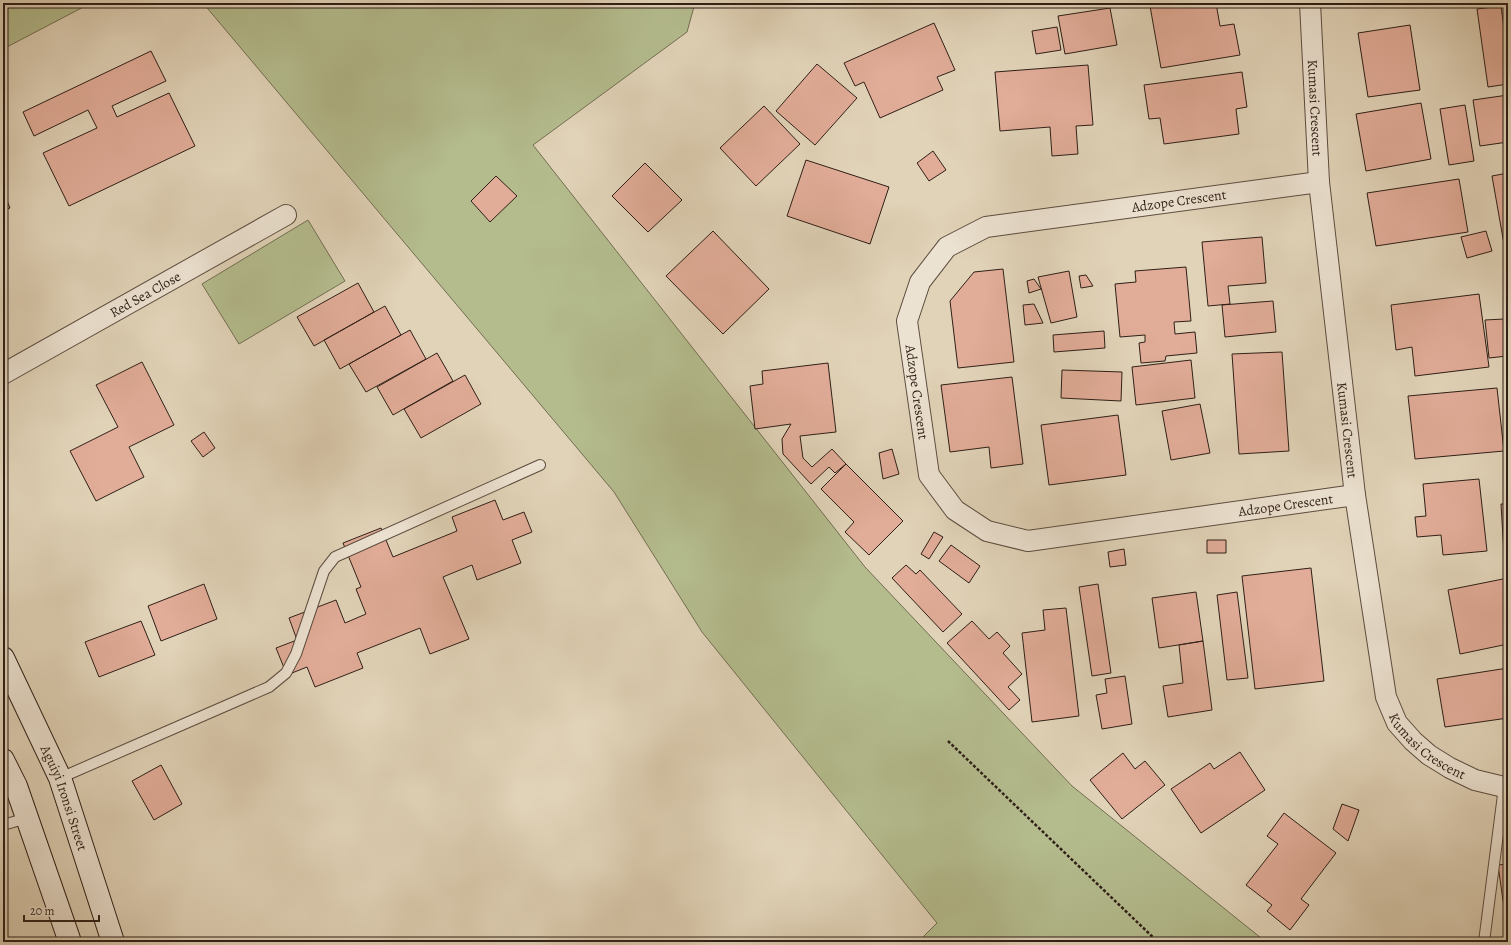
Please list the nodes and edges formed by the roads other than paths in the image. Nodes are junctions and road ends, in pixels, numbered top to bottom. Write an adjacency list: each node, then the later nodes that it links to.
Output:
1 (1310, 3): 2 (street, Kumasi Crescent)
2 (1319, 182): 6 (street, Kumasi Crescent); 6 (street, Adzope Crescent)
3 (286, 215): 4 (street, Red Sea Close)
4 (3, 374)
5 (540, 465): 9 (lane)
6 (1355, 495): 10 (street, Kumasi Crescent)
7 (3, 658): 9 (main road, Aguiyi Ironsi Street)
8 (3, 760): 11 (main road)
9 (60, 778): 14 (main road, Aguiyi Ironsi Street)
10 (1506, 787): 15 (lane)
11 (27, 818): 12 (lane); 13 (main road)
12 (3, 825)
13 (70, 942)
14 (114, 942)
15 (1484, 942)

